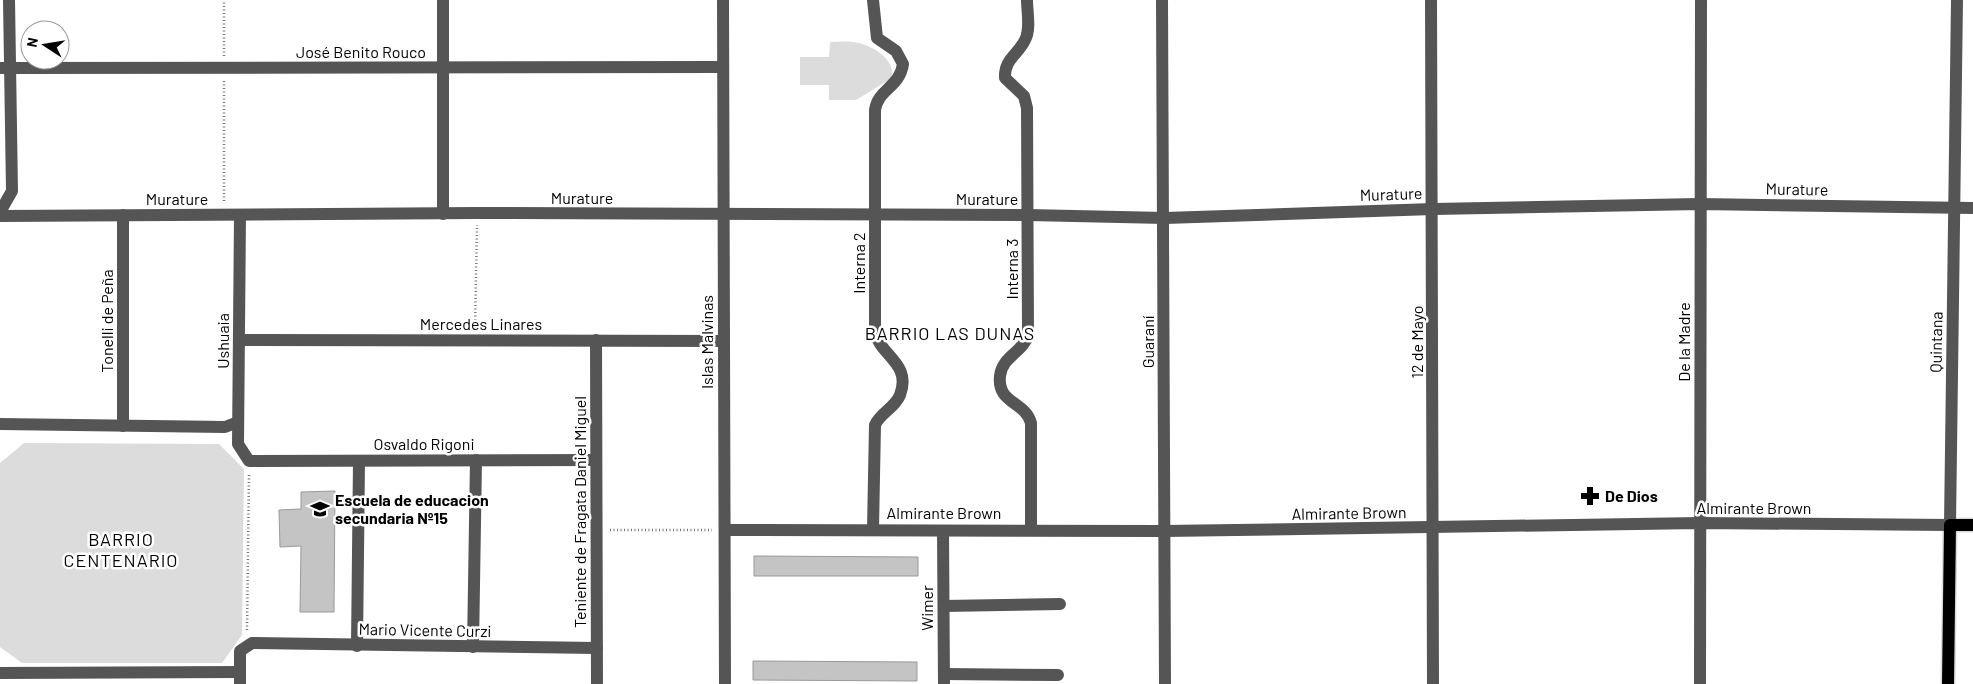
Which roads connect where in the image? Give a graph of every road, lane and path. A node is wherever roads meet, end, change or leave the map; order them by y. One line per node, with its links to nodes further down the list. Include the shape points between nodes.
1 (9, 0): 12 (street)
2 (224, 0): 14 (path)
3 (443, 0): 13 (street)
4 (723, 0): 11 (street, Islas Malvinas)
5 (873, 0): 26 (street, Interna 2, via 877,38 896,51 903,64 898,80 876,103)
6 (1027, 0): 27 (street, Interna 3, via 1025,41 1010,58 1005,78 1024,96 1027,108)
7 (1162, 0): 28 (street, Guaraní)
8 (1431, 0): 18 (street, 12 de Mayo)
9 (1701, 0): 15 (street, De la Madre)
10 (1957, 0): 16 (street, Quintana)
11 (723, 67): 13 (street, José Benito Rouco); 25 (street, Islas Malvinas)
12 (6, 68): 14 (street, José Benito Rouco); 19 (street, via 12,191)
13 (443, 68): 14 (street, José Benito Rouco); 21 (street)
14 (224, 69): 24 (path)
15 (1700, 204): 16 (street, Murature); 18 (street, Murature); 40 (street, De la Madre)
16 (1954, 207): 17 (street, Murature); 41 (street, Quintana)
17 (1973, 208)
18 (1433, 209): 28 (street, Murature); 43 (street, 12 de Mayo)
19 (0, 214): 23 (street, Murature)
20 (240, 214): 21 (street, Murature); 24 (street, Murature); 29 (street, Ushuaia)
21 (443, 214): 22 (street, Murature)
22 (477, 214): 25 (street, Murature); 30 (path)
23 (123, 215): 24 (street, Murature); 35 (street, Tonelli de Peña)
24 (224, 215)
25 (722, 215): 26 (street, Murature); 32 (street, Islas Malvinas)
26 (875, 215): 27 (street, Murature); 44 (street, Interna 2, via 875,332 881,347 901,369 902,382 896,401 874,425)
27 (1028, 215): 28 (street, Murature); 47 (street, Interna 3, via 1028,334 1023,347 1005,361 999,383 1006,397 1024,410 1031,423)
28 (1165, 218): 49 (street, Guaraní)
29 (239, 340): 30 (street, Mercedes Linares); 33 (street, Ushuaia)
30 (475, 340): 31 (street, Mercedes Linares)
31 (596, 340): 32 (street, Mercedes Linares); 37 (street, Teniente de Fragata Daniel Miguel)
32 (724, 341): 46 (street, Islas Malvinas)
33 (238, 422): 35 (street, via 225,427); 38 (street, Ushuaia, via 238,444)
34 (0, 424): 35 (street)
35 (123, 426)
36 (476, 460): 37 (street, Osvaldo Rigoni); 39 (street, Osvaldo Rigoni); 54 (street)
37 (595, 460): 45 (street, Teniente de Fragata Daniel Miguel)
38 (251, 461): 39 (street, Osvaldo Rigoni); 52 (path)
39 (359, 461): 53 (street)
40 (1700, 523): 41 (street, Almirante Brown); 43 (street, Almirante Brown); 65 (street, De la Madre)
41 (1950, 525): 42 (main road, Almirante Brown); 66 (main road, Quintana)
42 (1973, 526)
43 (1434, 528): 49 (street, Almirante Brown); 64 (street, 12 de Mayo)
44 (873, 529): 46 (street, Almirante Brown); 48 (street, Almirante Brown)
45 (596, 530): 46 (path); 55 (street, Teniente de Fragata Daniel Miguel)
46 (725, 530): 62 (street, Islas Malvinas)
47 (1031, 530): 48 (street, Almirante Brown); 49 (street, Almirante Brown)
48 (944, 531): 51 (street, Wimer)
49 (1164, 531): 63 (street, Guaraní)
50 (1060, 604): 51 (street)
51 (944, 606): 60 (street, Wimer)
52 (250, 645): 53 (street, Mario Vicente Curzi); 58 (street, via 240,651)
53 (357, 646): 54 (street, Mario Vicente Curzi)
54 (474, 647): 55 (street, Mario Vicente Curzi)
55 (597, 648): 61 (street, Teniente de Fragata Daniel Miguel)
56 (0, 673): 59 (street)
57 (1058, 675): 60 (street)
58 (240, 678): 59 (street)
59 (116, 679)
60 (944, 679)
61 (597, 684)
62 (724, 684)
63 (1164, 684)
64 (1432, 684)
65 (1700, 684)
66 (1948, 684)

